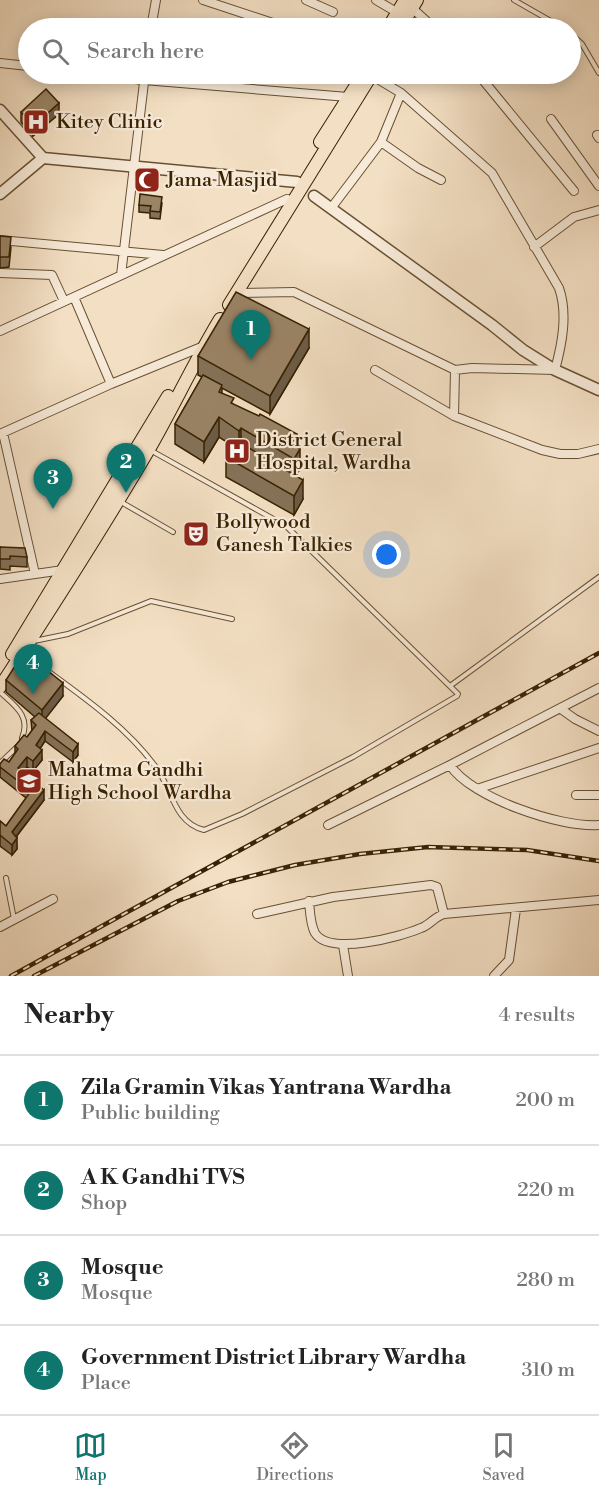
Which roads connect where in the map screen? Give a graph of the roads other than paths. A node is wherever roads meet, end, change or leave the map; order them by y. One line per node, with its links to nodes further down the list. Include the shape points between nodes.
1 (156, 0): 9 (street)
2 (203, 0): 10 (street)
3 (306, 0): 7 (street)
4 (376, 0): 8 (street)
5 (514, 0): 14 (lane)
6 (413, 3): 8 (main road); 12 (main road); 13 (street)
7 (333, 12)
8 (398, 12): 11 (main road)
9 (153, 18)
10 (258, 18)
11 (394, 18)
12 (405, 18)
13 (426, 18)
14 (546, 18)
15 (581, 43): 18 (lane)
16 (0, 63): 17 (street)
17 (18, 65)
18 (599, 73)
19 (143, 84): 31 (street)
20 (215, 84): 26 (street)
21 (360, 84): 26 (main road)
22 (363, 84): 33 (main road)
23 (386, 84): 25 (street)
24 (486, 84): 35 (street)
25 (401, 93): 29 (street); 42 (street, via 492,173)
26 (348, 97): 33 (main road)
27 (0, 110): 30 (street)
28 (551, 119): 34 (street)
29 (381, 142): 32 (street); 39 (street)
30 (43, 158): 31 (street); 36 (street)
31 (133, 167): 33 (street); 43 (street)
32 (441, 180)
33 (300, 185): 37 (street); 38 (main road); 47 (main road)
34 (599, 186)
35 (574, 191)
36 (0, 194)
37 (314, 196): 39 (street)
38 (287, 199): 44 (street); 51 (main road)
39 (332, 207): 54 (street)
40 (599, 210): 42 (street, via 574,217)
41 (0, 240): 43 (street)
42 (534, 247): 54 (street, via 564,301)
43 (124, 251): 44 (street); 46 (street)
44 (165, 255): 46 (street)
45 (0, 273): 49 (street, via 52,275)
46 (121, 275): 48 (street)
47 (237, 293): 51 (main road); 53 (street, via 294,292)
48 (74, 297): 49 (street); 55 (street)
49 (64, 301): 50 (street)
50 (0, 331)
51 (199, 348): 55 (street); 60 (main road); 63 (main road)
52 (375, 370): 57 (street)
53 (455, 370): 54 (street); 57 (street)
54 (555, 370): 56 (street)
55 (111, 384): 58 (street)
56 (599, 390)
57 (454, 416): 59 (street, via 542,450 578,454)
58 (2, 433): 64 (street)
59 (599, 449)
60 (149, 450): 61 (main road); 71 (lane, via 286,526)
61 (118, 500): 62 (lane); 68 (main road)
62 (173, 532)
63 (63, 570): 64 (street); 70 (main road)
64 (35, 574): 66 (street)
65 (599, 577): 71 (lane)
66 (0, 579)
67 (232, 619): 68 (lane, via 151,601 68,634)
68 (30, 641): 72 (main road, via 27,656)
69 (40, 665): 71 (lane, via 125,733 160,773 181,815 204,830 353,757 455,698 458,694)
70 (0, 672)
71 (450, 686)
72 (0, 687)
73 (599, 688): 75 (street)
74 (0, 692): 78 (lane, via 21,712 26,726 18,746)
75 (561, 709): 76 (street); 79 (street)
76 (599, 731)
77 (599, 748): 80 (street)
78 (0, 763)
79 (450, 765): 80 (street, via 461,779); 83 (street)
80 (477, 789): 84 (street, via 555,820)
81 (576, 795): 82 (street)
82 (599, 795)
83 (328, 825)
84 (599, 825)
85 (6, 878): 92 (lane)
86 (53, 899): 92 (street)
87 (599, 900): 89 (street)
88 (309, 902): 90 (street); 91 (street, via 431,885 440,892); 94 (street, via 314,932 320,939)
89 (516, 909): 91 (street); 96 (street, via 509,960)
90 (257, 914)
91 (444, 914): 94 (street, via 423,928)
92 (14, 920): 93 (street)
93 (0, 927)
94 (343, 945): 95 (street)
95 (348, 976)
96 (494, 976)

